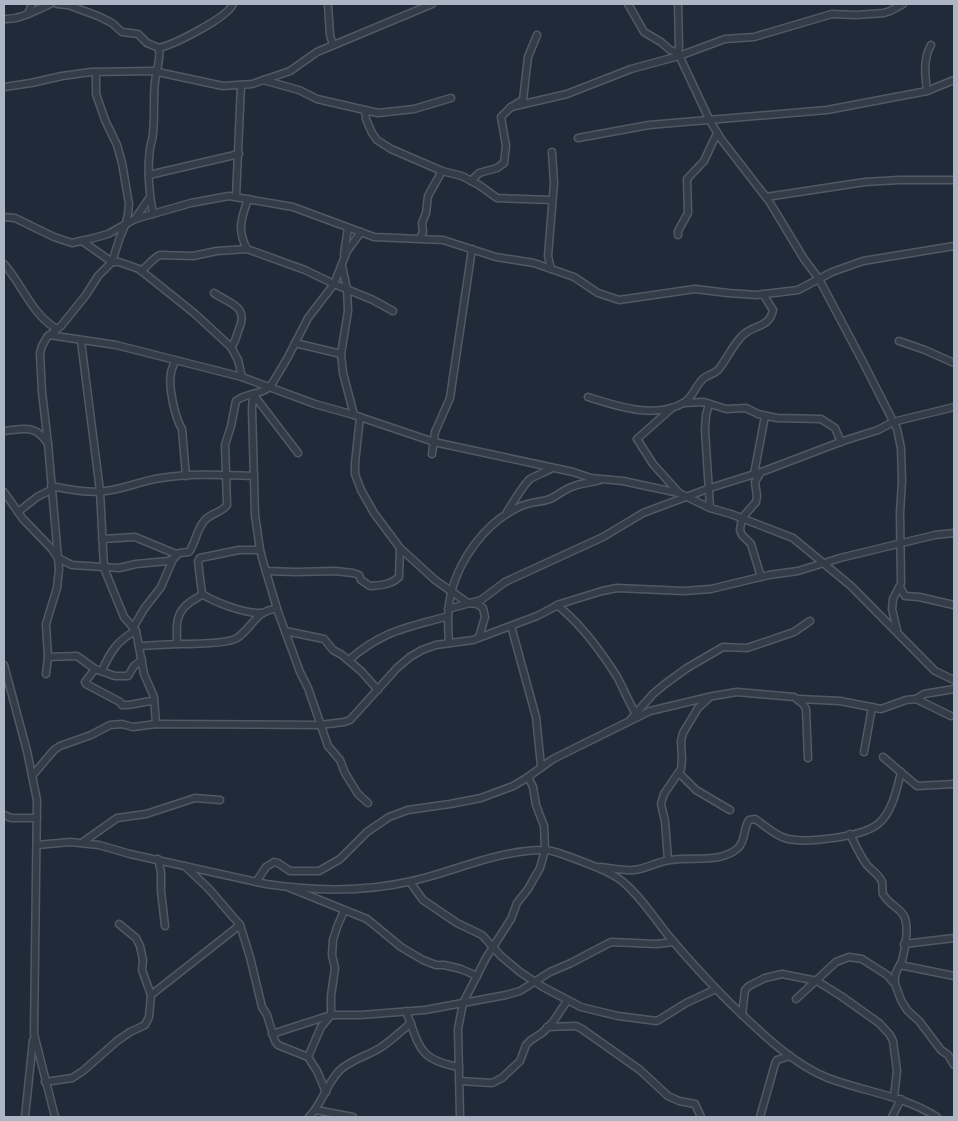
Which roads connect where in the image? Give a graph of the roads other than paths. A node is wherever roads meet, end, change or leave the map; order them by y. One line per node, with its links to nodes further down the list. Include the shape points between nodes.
1 (32, 4): 10 (street)
2 (50, 4): 10 (street)
3 (57, 4): 15 (street, via 98,16 122,32 138,34 146,43)
4 (233, 4): 15 (street, via 227,13)
5 (328, 4): 14 (street)
6 (432, 4): 14 (street)
7 (628, 4): 16 (street, via 644,32)
8 (679, 4): 16 (street)
9 (903, 4): 16 (street, via 875,14 825,15 754,37 725,39)
10 (28, 14): 11 (street)
11 (4, 19)
12 (538, 35): 25 (street, via 528,57 523,100)
13 (932, 45): 23 (street, via 926,59)
14 (333, 46): 19 (street, via 312,54 290,71)
15 (159, 48): 18 (street)
16 (678, 54): 25 (street, via 567,94); 27 (street)
17 (96, 72): 18 (street); 22 (street); 44 (street, via 96,94 122,163 129,204)
18 (157, 72): 21 (street, via 223,86); 33 (street)
19 (262, 80): 21 (street); 26 (street, via 299,90 317,99)
20 (954, 80): 23 (street)
21 (241, 85): 31 (street)
22 (4, 87)
23 (927, 91): 27 (street, via 827,110)
24 (451, 98): 26 (street, via 414,108 378,113)
25 (511, 106): 35 (street, via 500,121 506,146 504,163 479,173)
26 (365, 110): 32 (street, via 369,128 378,140)
27 (709, 119): 28 (street); 29 (street, via 649,124)
28 (717, 133): 37 (street); 47 (street, via 704,161 687,179 688,213)
29 (578, 138)
30 (552, 152): 40 (street)
31 (239, 154): 33 (street); 36 (street)
32 (442, 171): 35 (street); 49 (street, via 428,196)
33 (149, 175): 38 (street)
34 (954, 180): 37 (street, via 865,182)
35 (471, 181): 40 (street, via 497,198)
36 (236, 197): 39 (street); 41 (street, via 214,197)
37 (766, 197): 60 (street)
38 (150, 198): 41 (street); 43 (street)
39 (248, 199): 45 (street, via 293,207); 48 (street, via 242,218)
40 (552, 200): 58 (street, via 548,256)
41 (153, 214): 43 (street)
42 (4, 217): 50 (street, via 15,218 63,240)
43 (135, 219): 44 (street)
44 (126, 223): 50 (street, via 108,234); 55 (street)
45 (348, 228): 46 (street); 56 (street)
46 (361, 232): 49 (street, via 374,237); 56 (street)
47 (678, 235)
48 (241, 238): 52 (street); 54 (street)
49 (420, 238): 53 (street, via 443,240)
50 (82, 241): 55 (street)
51 (954, 246): 60 (street, via 863,261)
52 (247, 249): 54 (street); 61 (street)
53 (472, 249): 58 (street); 86 (street, via 450,398)
54 (237, 250): 59 (street, via 193,256 160,255)
55 (112, 262): 59 (street); 66 (street)
56 (343, 262): 61 (street); 62 (street)
57 (4, 264): 66 (street, via 38,314)
58 (551, 269): 64 (street, via 619,300 695,289)
59 (141, 271): 71 (street)
60 (818, 279): 64 (street, via 798,290); 84 (street)
61 (334, 284): 62 (street); 70 (street, via 308,318)
62 (347, 289): 65 (street); 72 (street, via 348,311)
63 (214, 293): 71 (street, via 243,315 236,342)
64 (762, 294): 79 (street, via 773,310 771,317 766,323 743,334 719,369 703,379 688,399)
65 (393, 312)
66 (56, 329): 67 (street)
67 (49, 335): 68 (street); 88 (street, via 40,353)
68 (81, 341): 73 (street); 99 (street)
69 (900, 341): 74 (street)
70 (295, 343): 72 (street); 76 (street)
71 (231, 347): 75 (street)
72 (341, 354): 82 (street, via 343,373)
73 (175, 361): 75 (street); 94 (street, via 170,385 182,430)
74 (954, 363)
75 (242, 377): 76 (street)
76 (271, 386): 77 (street); 82 (street, via 315,404)
77 (253, 394): 89 (street); 93 (street, via 236,401 226,442); 95 (street)
78 (588, 397): 79 (street, via 646,410)
79 (678, 404): 80 (street); 101 (street, via 637,439)
80 (709, 404): 83 (street, via 746,408); 98 (street, via 705,430)
81 (954, 407): 84 (street)
82 (357, 416): 86 (street); 110 (street, via 357,481 374,514)
83 (765, 416): 87 (street, via 821,419 834,428); 92 (street)
84 (893, 422): 87 (street); 109 (street, via 901,448)
85 (4, 431): 88 (street, via 33,430 41,433)
86 (434, 442): 90 (street); 91 (street)
87 (841, 442): 92 (street)
88 (48, 444): 97 (street)
89 (298, 453)
90 (432, 454)
91 (553, 468): 96 (street); 105 (street, via 530,479)
92 (757, 473): 98 (street); 106 (street, via 756,502)
93 (227, 475): 94 (street); 95 (street); 112 (street, via 227,507 203,522 189,552)
94 (186, 476): 99 (street)
95 (254, 476): 111 (street)
96 (601, 480): 101 (street, via 623,481); 105 (street, via 571,487 550,499 526,504)
97 (51, 488): 99 (street); 104 (street); 113 (street)
98 (710, 488): 102 (street); 103 (street)
99 (100, 491): 108 (street)
100 (4, 492): 104 (street)
101 (678, 493): 102 (street)
102 (687, 496): 103 (street); 123 (street, via 643,513 603,537 505,582)
103 (710, 508): 106 (street)
104 (18, 512): 113 (street)
105 (503, 517): 121 (street, via 484,532 465,560)
106 (742, 518): 114 (street, via 793,538); 119 (street, via 742,535 751,544)
107 (954, 533): 109 (street)
108 (102, 539): 112 (street, via 135,537); 116 (street)
109 (900, 544): 114 (street); 120 (street)
110 (400, 548): 118 (street, via 399,576 388,584 370,586 359,575 343,572); 121 (street)
111 (260, 550): 118 (street); 122 (street, via 239,550 200,558)
112 (174, 557): 116 (street, via 162,562); 131 (street, via 161,587 144,609)
113 (58, 558): 115 (street); 117 (street)
114 (824, 564): 119 (street); 133 (street, via 852,586)
115 (72, 565): 116 (street); 117 (street)
116 (104, 568): 131 (street, via 124,617)
117 (58, 569): 138 (street, via 57,588 46,624)
118 (266, 571): 126 (street)
119 (761, 577): 124 (street, via 711,589 617,588)
120 (900, 587): 125 (street, via 905,596); 133 (street, via 892,609)
121 (451, 592): 123 (street); 128 (street)
122 (202, 594): 127 (street, via 243,612); 136 (street, via 179,613)
123 (472, 603): 128 (street); 134 (street, via 483,608 485,617)
124 (557, 606): 130 (street); 152 (street, via 580,627 609,666)
125 (954, 606)
126 (277, 609): 127 (street); 132 (street)
127 (264, 612): 136 (street, via 235,639)
128 (448, 613): 135 (street); 140 (street, via 385,635)
129 (810, 621): 152 (street, via 794,632 747,648 723,648 665,684)
130 (511, 626): 134 (street); 160 (street, via 536,718)
131 (134, 630): 137 (street); 142 (street, via 121,639)
132 (286, 631): 140 (street, via 324,640); 156 (street)
133 (897, 631): 144 (street, via 935,671)
134 (479, 637): 135 (street)
135 (449, 643): 146 (street, via 436,644 410,656)
136 (177, 644): 137 (street)
137 (139, 646): 139 (street)
138 (48, 658): 142 (street, via 78,656); 143 (street)
139 (142, 660): 142 (street, via 128,676 115,676); 150 (street)
140 (349, 660): 146 (street)
141 (4, 665): 163 (street)
142 (98, 670): 150 (street, via 86,684 122,705)
143 (46, 674)
144 (954, 680)
145 (954, 689): 149 (street, via 924,694)
146 (378, 690): 156 (street, via 350,720)
147 (711, 697): 148 (street, via 752,692); 154 (street, via 650,711); 162 (street, via 698,708 683,733)
148 (799, 699): 151 (street); 159 (street, via 806,709)
149 (916, 699): 151 (street, via 886,708); 153 (street)
150 (154, 701): 155 (street)
151 (872, 707): 157 (street)
152 (636, 714): 154 (street)
153 (951, 716)
154 (629, 722): 160 (street)
155 (156, 724): 156 (street); 163 (street, via 110,725 60,746)
156 (320, 725): 167 (street, via 328,746 340,760 358,794)
157 (864, 752)
158 (883, 757): 161 (street)
159 (808, 758)
160 (541, 766): 164 (street)
161 (901, 772): 165 (street, via 917,786); 171 (street, via 895,798 881,820 872,827)
162 (679, 773): 168 (street, via 696,790); 176 (street, via 661,804)
163 (32, 776): 170 (street)
164 (528, 778): 174 (street, via 544,826); 179 (street, via 481,798 400,812 378,823 340,859 319,871 290,871 274,862 266,866)
165 (954, 784)
166 (220, 800): 172 (street, via 195,798 146,814 117,818)
167 (368, 803)
168 (730, 810)
169 (4, 815): 170 (street)
170 (37, 818): 173 (street)
171 (850, 834): 176 (street, via 810,840 787,838 769,830 756,819 749,820 743,841 727,855); 188 (street, via 866,864 882,881 883,894 904,914 907,926)
172 (83, 842): 173 (street); 175 (street)
173 (37, 844): 206 (street)
174 (545, 850): 178 (street); 180 (street, via 487,858); 189 (street, via 540,868)
175 (158, 859): 177 (street); 185 (street)
176 (668, 860): 178 (street, via 634,870)
177 (184, 865): 179 (street); 184 (street)
178 (596, 867): 187 (street, via 632,890)
179 (256, 882): 181 (street)
180 (410, 882): 181 (street, via 368,888); 189 (street, via 423,900 482,935)
181 (287, 887): 182 (street)
182 (344, 911): 191 (street, via 373,923 395,943 423,960); 203 (street, via 333,940 335,968)
183 (119, 924): 197 (street, via 136,938 140,946 142,970)
184 (240, 925): 197 (street); 207 (street)
185 (165, 926)
186 (954, 938): 188 (street)
187 (674, 942): 193 (street, via 611,942); 196 (street)
188 (904, 944): 190 (street)
189 (493, 948): 191 (street); 193 (street)
190 (900, 965): 192 (street); 195 (street, via 894,977)
191 (477, 976): 200 (street)
192 (954, 976)
193 (534, 981): 199 (street); 200 (street, via 520,991)
194 (817, 981): 195 (street, via 836,962 853,956 867,961); 198 (street); 202 (street, via 782,974 765,978 746,990); 215 (street, via 879,1023 890,1035)
195 (895, 984): 210 (street, via 907,1010)
196 (716, 989): 199 (street, via 653,1022 596,1012); 202 (street)
197 (151, 995): 213 (street, via 145,1025 123,1037 72,1078)
198 (796, 1000)
199 (567, 1001): 205 (street)
200 (463, 1003): 201 (street); 211 (street, via 458,1029)
201 (406, 1011): 203 (street); 204 (street)
202 (742, 1014): 208 (street)
203 (331, 1015): 207 (street); 209 (street, via 321,1028)
204 (411, 1023): 211 (street, via 425,1055 441,1064); 214 (street, via 382,1046 340,1070)
205 (548, 1027): 212 (street, via 531,1040 516,1065 497,1082); 221 (street, via 576,1026 582,1029 640,1070 668,1096 695,1104)
206 (34, 1034): 213 (street); 217 (street)
207 (272, 1034): 209 (street, via 278,1045)
208 (790, 1056): 215 (street, via 827,1078); 222 (street, via 775,1064)
209 (308, 1057): 214 (street)
210 (954, 1065)
211 (459, 1067): 212 (street)
212 (459, 1081): 220 (street)
213 (45, 1082): 218 (street)
214 (326, 1092): 216 (street)
215 (898, 1098): 223 (street); 224 (street)
216 (313, 1115): 219 (street)
217 (25, 1117)
218 (55, 1117)
219 (353, 1117)
220 (460, 1117)
221 (701, 1117)
222 (760, 1117)
223 (892, 1117)
224 (937, 1117)

